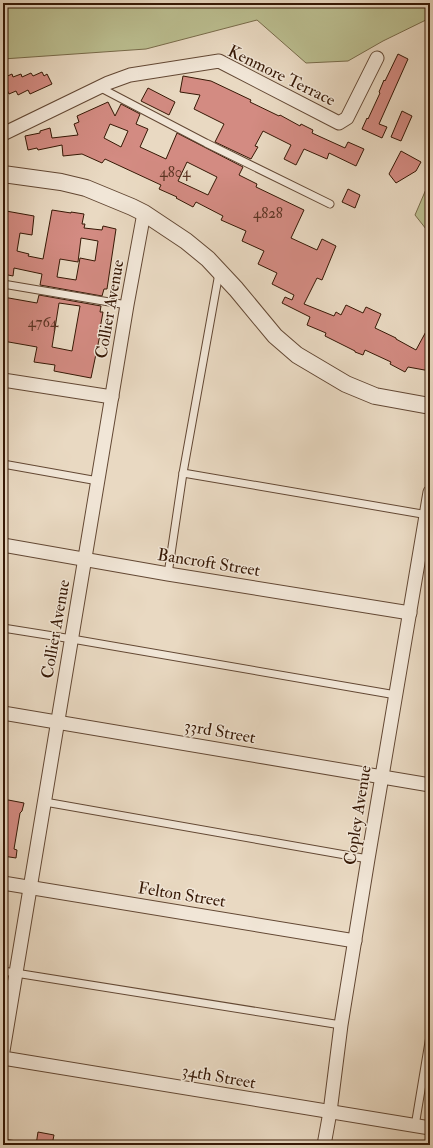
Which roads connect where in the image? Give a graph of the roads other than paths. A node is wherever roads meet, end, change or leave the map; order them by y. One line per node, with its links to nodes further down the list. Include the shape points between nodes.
1 (377, 58): 2 (street, Kenmore Terrace, via 347,118 339,123 219,61 130,75)
2 (99, 87): 3 (street, Kenmore Terrace); 5 (lane)
3 (3, 134)
4 (3, 174): 6 (street, via 86,188)
5 (330, 204)
6 (144, 213): 7 (street, via 186,240); 9 (street, Collier Avenue)
7 (220, 271): 12 (street, via 276,336 297,355 346,384 375,396); 14 (lane)
8 (3, 284): 9 (lane)
9 (127, 305): 11 (street, Collier Avenue)
10 (3, 380): 11 (street)
11 (112, 397): 15 (street, Collier Avenue)
12 (430, 406)
13 (3, 464): 15 (lane)
14 (183, 473): 17 (lane); 20 (lane)
15 (98, 481): 19 (street, Collier Avenue)
16 (430, 492): 17 (street, Copley Avenue)
17 (428, 515): 21 (street, Copley Avenue)
18 (3, 546): 19 (street, Bancroft Street)
19 (85, 559): 20 (street, Bancroft Street); 23 (street, Collier Avenue)
20 (168, 574): 21 (street, Bancroft Street)
21 (410, 613): 24 (street, Copley Avenue)
22 (3, 628): 23 (lane)
23 (72, 639): 24 (lane); 26 (street, Collier Avenue)
24 (396, 695): 27 (street, Copley Avenue)
25 (3, 713): 26 (street, 33rd Street)
26 (58, 721): 27 (street, 33rd Street); 29 (street, Collier Avenue)
27 (381, 777): 28 (street, 33rd Street); 30 (street, Copley Avenue)
28 (430, 785)
29 (45, 802): 30 (lane); 32 (street, Collier Avenue)
30 (368, 859): 33 (street, Copley Avenue)
31 (3, 883): 32 (street, Felton Street)
32 (30, 888): 33 (street, Felton Street); 35 (street, Collier Avenue)
33 (355, 941): 36 (street, Copley Avenue)
34 (3, 971): 35 (lane)
35 (16, 974): 36 (lane); 38 (street, Collier Avenue)
36 (341, 1025): 40 (street, Copley Avenue)
37 (430, 1036): 41 (lane)
38 (3, 1051)
39 (3, 1058): 40 (street, 34th Street)
40 (330, 1112): 41 (street, 34th Street); 45 (street, Copley Avenue)
41 (415, 1126): 42 (street, 34th Street)
42 (430, 1128)
43 (3, 1143): 44 (lane)
44 (16, 1145)
45 (324, 1145)

